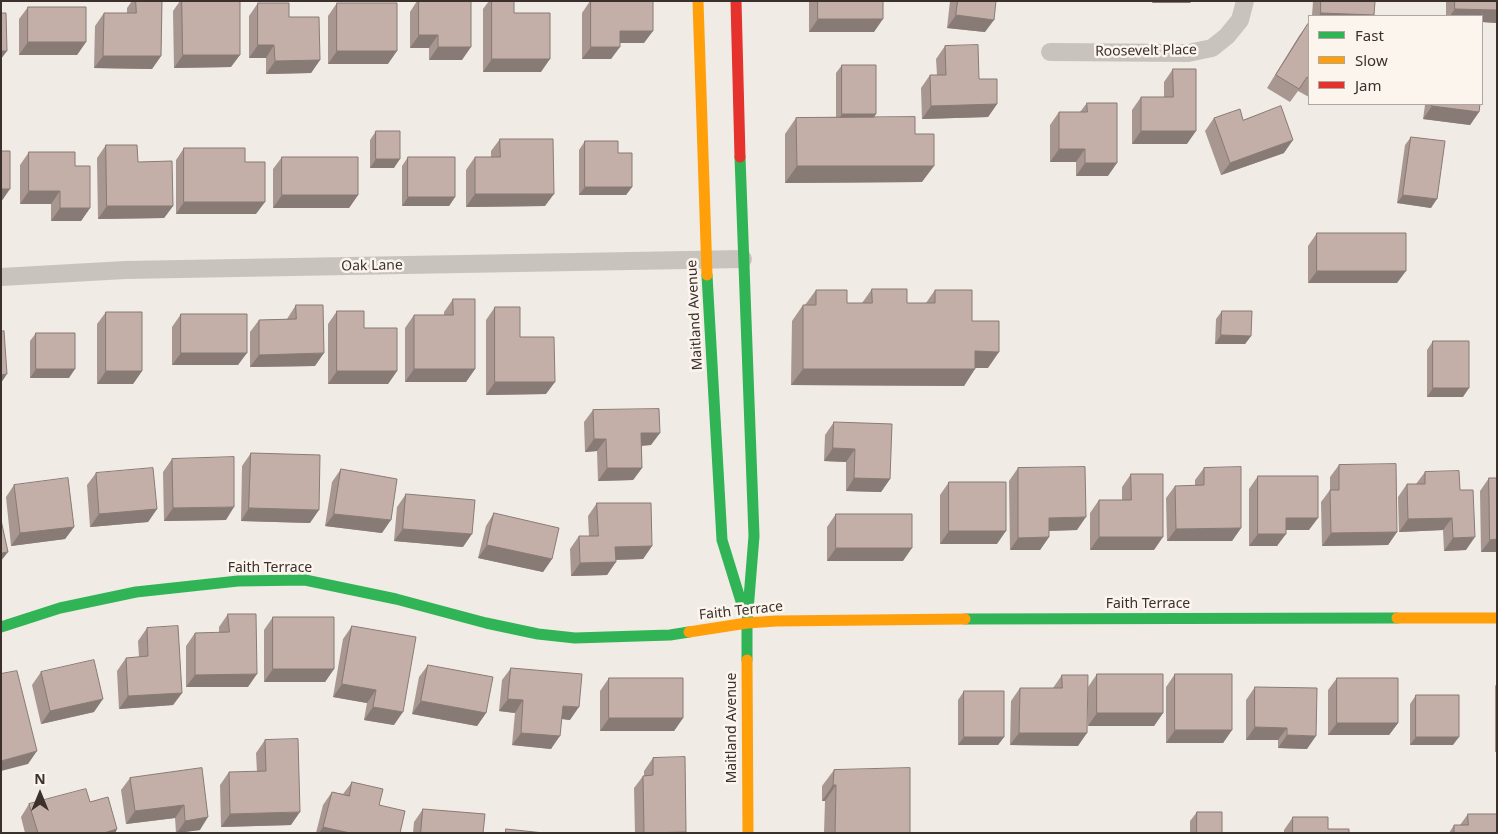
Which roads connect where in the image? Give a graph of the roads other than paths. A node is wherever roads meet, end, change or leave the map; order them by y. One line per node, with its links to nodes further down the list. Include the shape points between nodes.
1 (698, 1): 6 (street, Maitland Avenue)
2 (736, 1): 5 (street, Maitland Avenue)
3 (1245, 1): 4 (street, Roosevelt Place, via 1240,20 1212,48 1188,52)
4 (1050, 52)
5 (743, 259): 6 (street, Oak Lane); 9 (street, Maitland Avenue, via 754,536)
6 (706, 260): 7 (street, Oak Lane, via 125,270); 9 (street, Maitland Avenue, via 722,540)
7 (1, 277)
8 (1497, 618): 9 (street, Faith Terrace, via 927,619)
9 (747, 623): 10 (street, Faith Terrace, via 670,635 575,638 529,632 396,599 295,580 238,581 136,592 60,608); 11 (street, Maitland Avenue)
10 (1, 627)
11 (748, 833)

